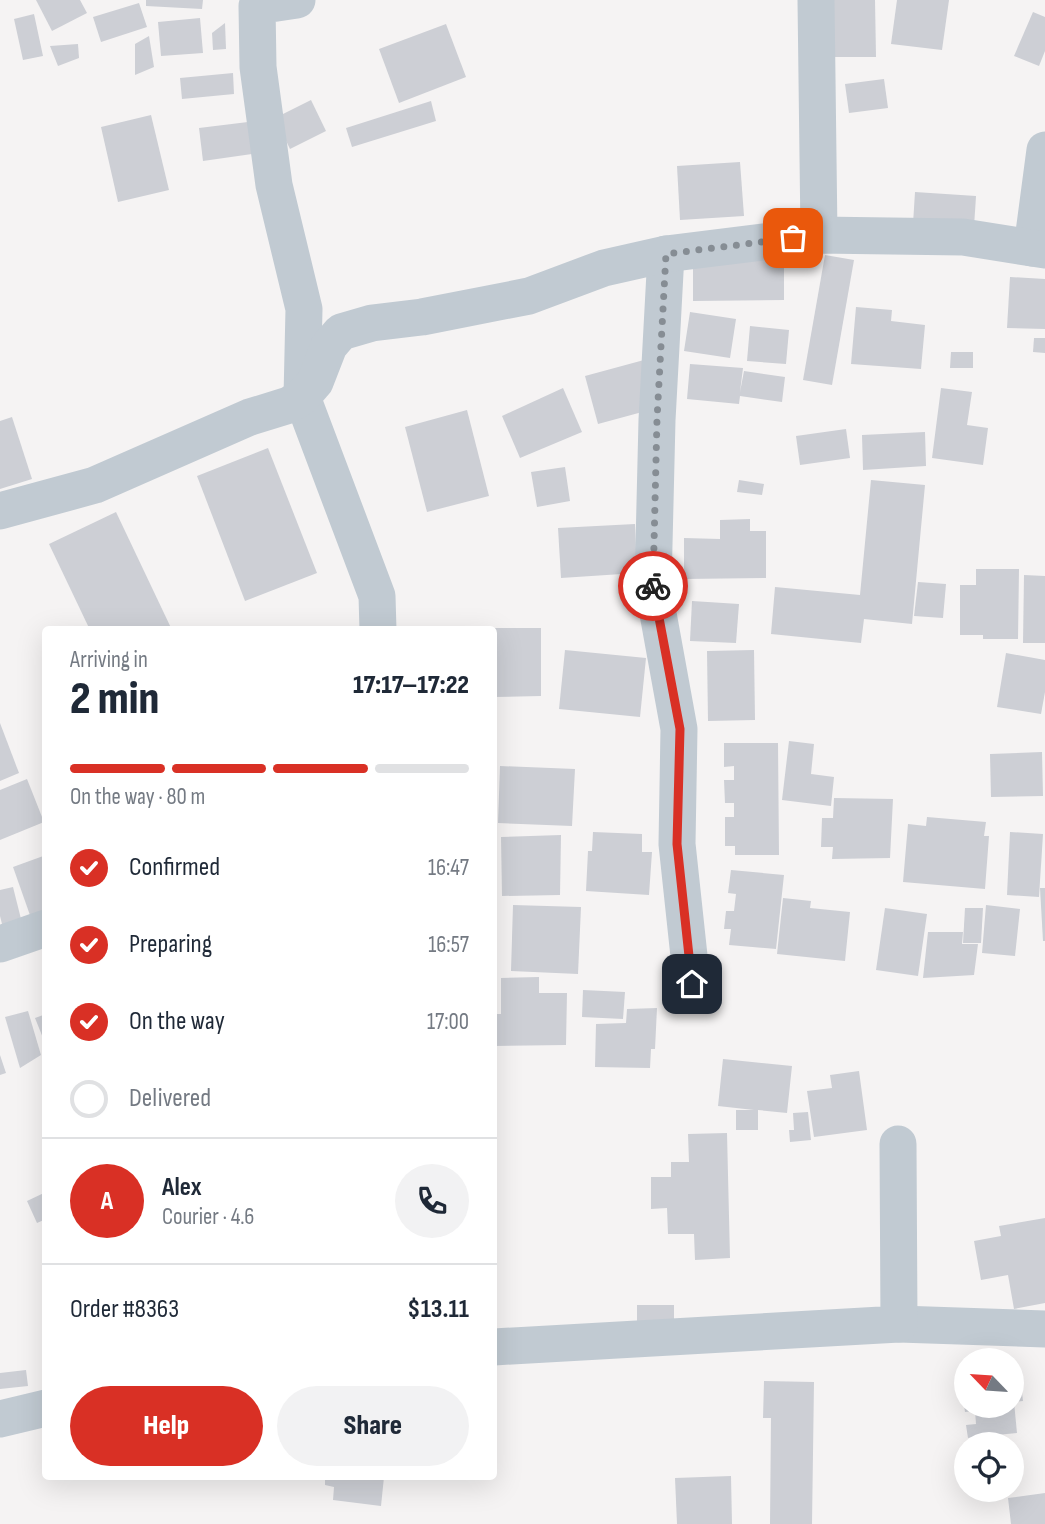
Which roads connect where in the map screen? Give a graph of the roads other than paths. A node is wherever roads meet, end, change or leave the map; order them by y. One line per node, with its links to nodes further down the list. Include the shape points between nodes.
1 (297, 0): 3 (street)
2 (816, 0): 5 (street)
3 (257, 3): 8 (street, via 258,66 274,185 304,309)
4 (1045, 150): 6 (street)
5 (819, 235): 6 (street, via 963,237); 7 (street)
6 (1038, 249)
7 (666, 254): 8 (street, via 604,268 529,296 341,332); 13 (street, via 653,586 680,729 677,844)
8 (302, 397): 9 (street, via 95,485); 10 (street, via 377,596)
9 (0, 511)
10 (378, 626)
11 (42, 929): 12 (street)
12 (0, 944)
13 (692, 984)
14 (898, 1144): 15 (street)
15 (899, 1324): 16 (street); 17 (street)
16 (1045, 1329)
17 (497, 1348)
18 (42, 1409): 19 (street)
19 (0, 1419)

